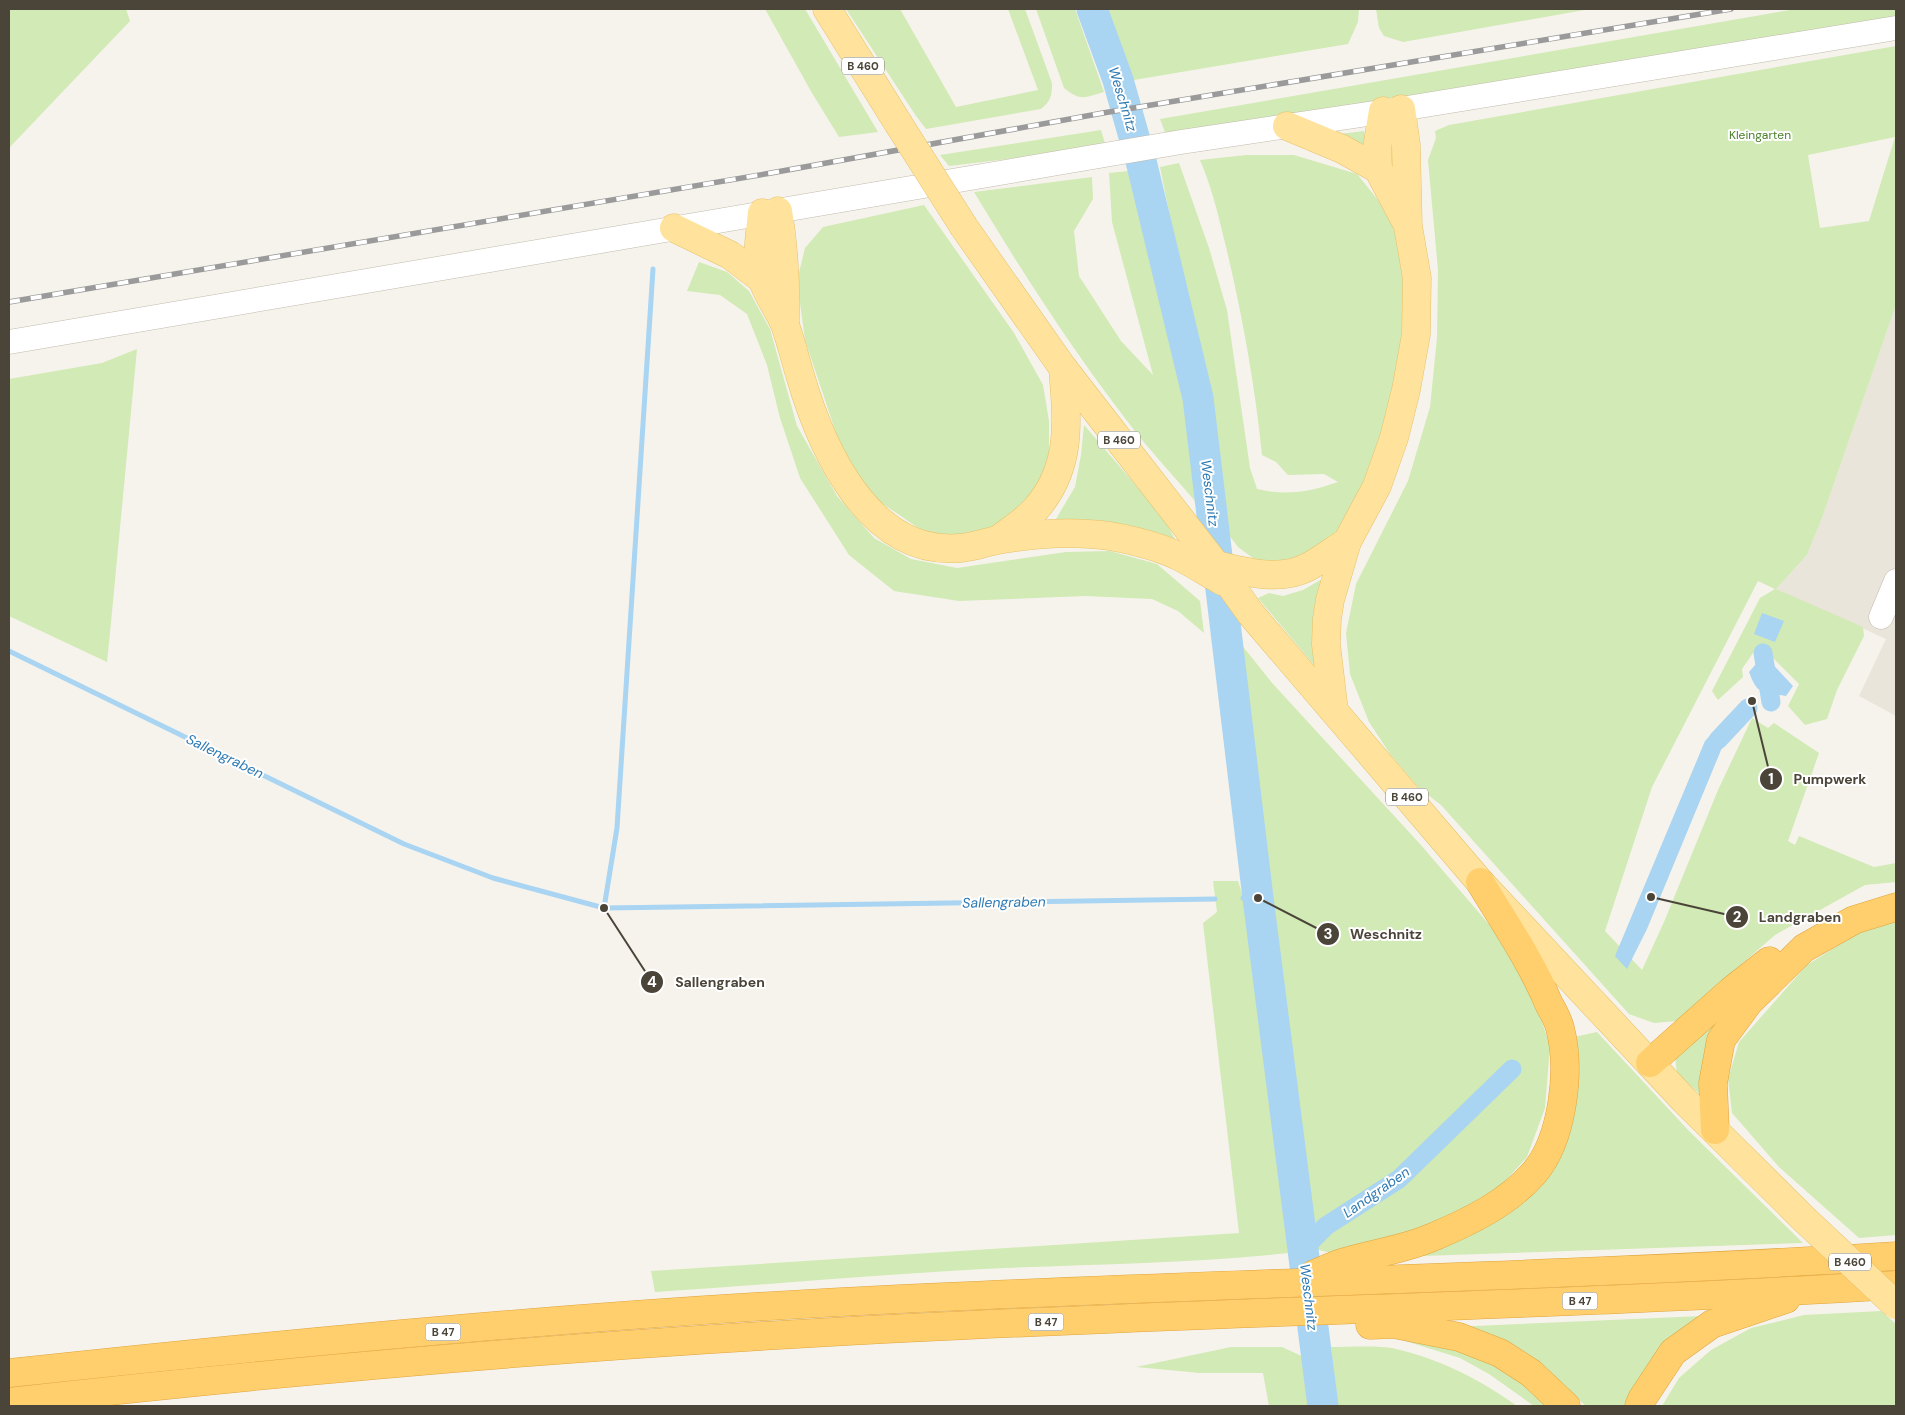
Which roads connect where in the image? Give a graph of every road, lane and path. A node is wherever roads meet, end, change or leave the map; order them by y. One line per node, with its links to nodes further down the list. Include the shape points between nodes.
1 (827, 9): 12 (main road, B 460, bridge, via 964,227)
2 (1896, 28): 3 (street)
3 (1392, 110): 4 (street); 5 (main road, via 1377,148); 7 (main road, via 1406,144)
4 (1287, 126): 5 (main road, via 1342,148); 6 (street)
5 (1378, 169): 7 (main road)
6 (770, 212): 8 (street); 9 (main road, via 758,252); 10 (main road, via 784,248)
7 (1408, 226): 14 (main road, via 1417,278 1416,335 1406,390 1377,486)
8 (674, 228): 9 (main road, via 730,255); 11 (street)
9 (763, 280): 10 (main road)
10 (785, 325): 13 (main road, via 821,439 854,493 878,520 906,538 934,547 961,548)
11 (9, 342)
12 (1062, 368): 13 (main road, via 1067,422 1064,452 1057,476 1034,512); 15 (main road, B 460, via 1175,513)
13 (999, 539): 15 (main road, via 1089,534 1131,540)
14 (1347, 542): 15 (main road, via 1292,573); 18 (main road, via 1327,619 1326,644)
15 (1232, 575): 18 (main road, B 460, via 1251,614)
16 (1896, 581): 17 (street)
17 (1881, 617)
18 (1334, 711): 19 (main road, B 460)
19 (1480, 882): 22 (main road, B 460); 25 (highway, via 1541,984 1560,1027 1565,1059 1564,1095 1549,1149 1535,1172 1510,1195 1476,1217 1431,1238 1378,1255)
20 (1896, 896): 22 (highway, via 1848,910 1796,940 1731,991)
21 (1896, 907): 23 (highway, via 1854,920 1804,948 1749,1002 1721,1040 1713,1083)
22 (1650, 1063): 23 (main road, B 460)
23 (1715, 1130): 28 (main road, B 460, bridge)
24 (1893, 1256): 25 (highway)
25 (1340, 1272): 30 (highway, B 47, via 1282,1283 888,1299 620,1316)
26 (1896, 1285): 27 (highway, B 47)
27 (1816, 1289): 29 (highway, B 47, via 1542,1303); 33 (highway, via 1712,1324 1673,1352)
28 (1896, 1305)
29 (1345, 1318): 31 (highway, B 47, via 1314,1311 1276,1312 816,1332 203,1380); 32 (highway, via 1459,1337 1500,1353 1532,1373)
30 (9, 1373)
31 (9, 1402)
32 (1566, 1406)
33 (1639, 1406)

